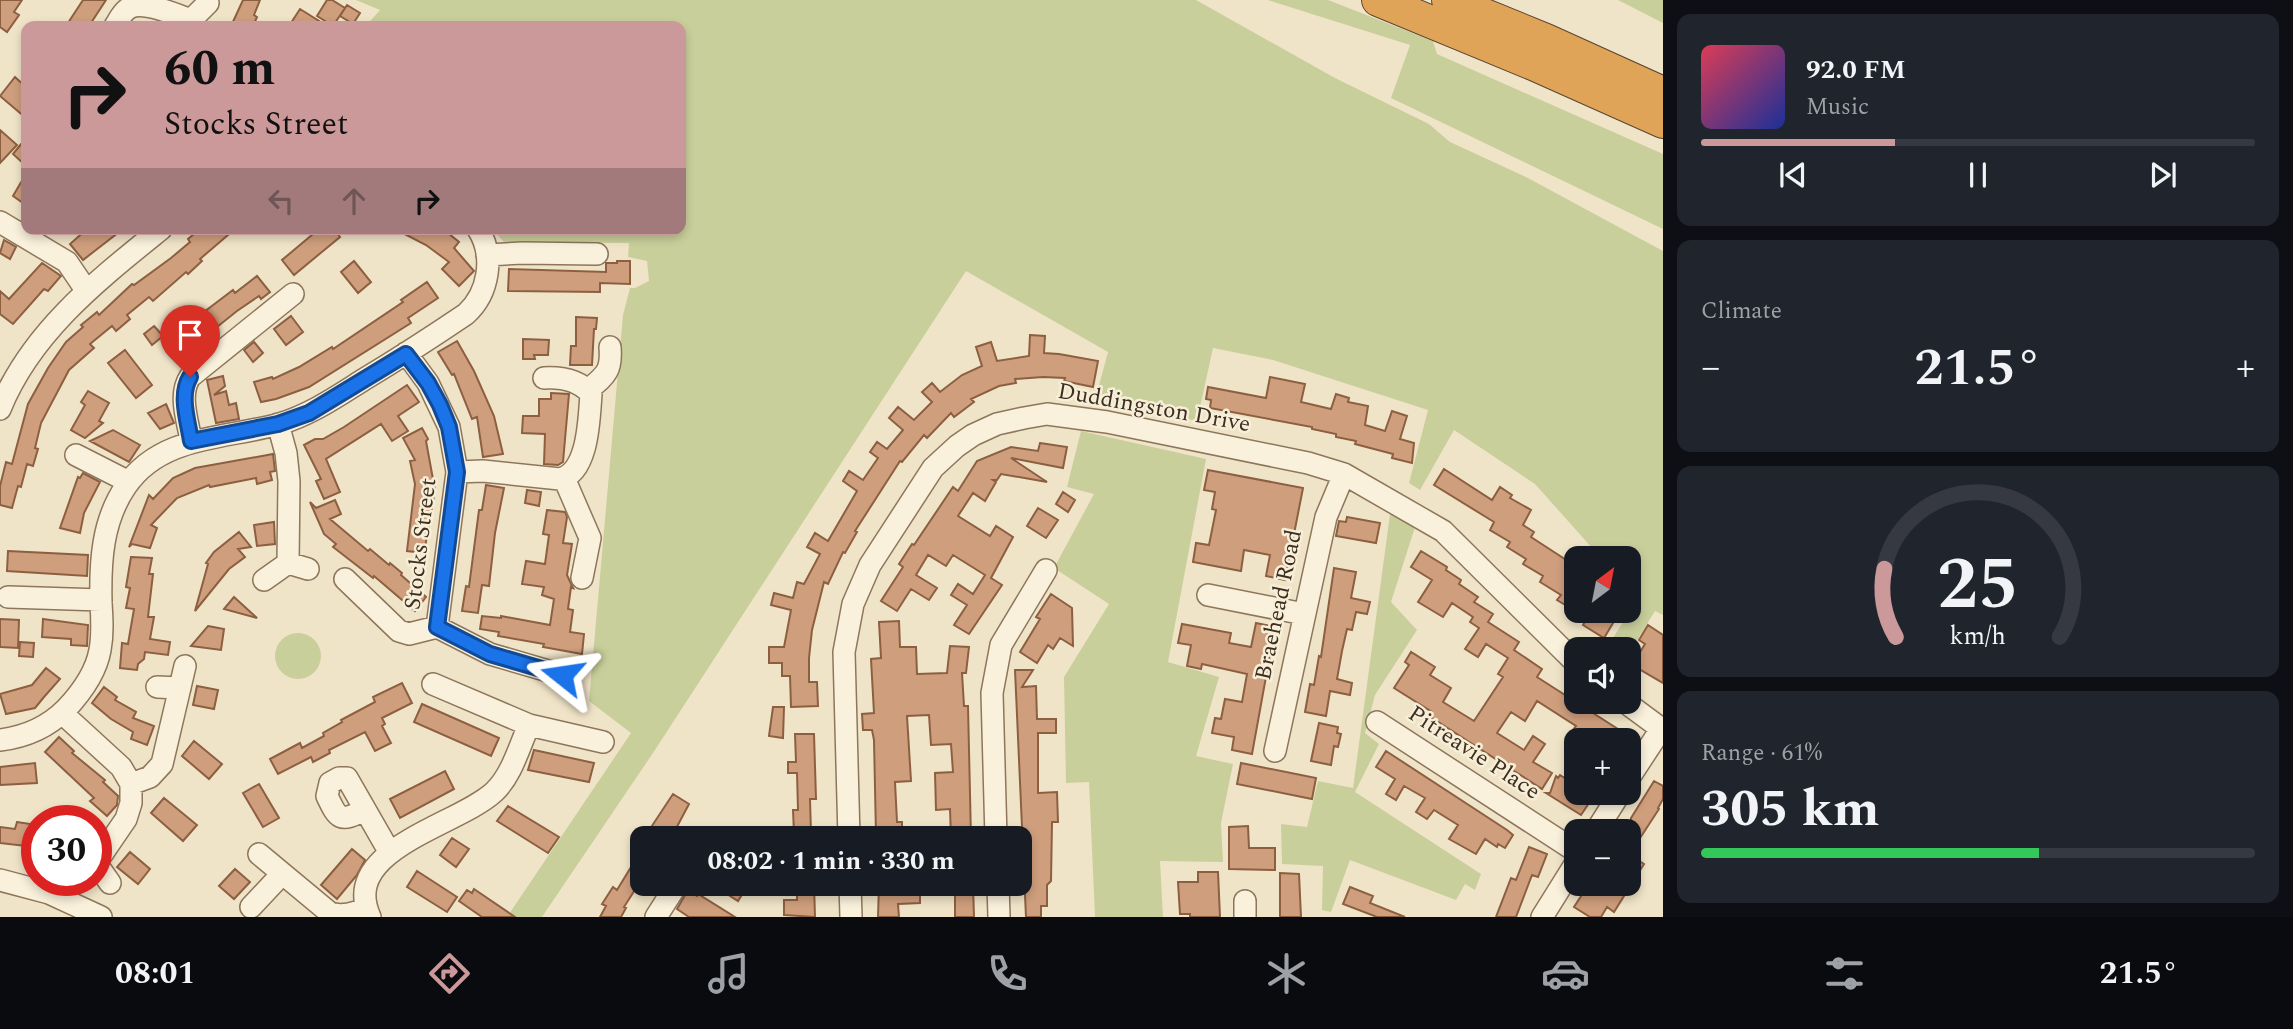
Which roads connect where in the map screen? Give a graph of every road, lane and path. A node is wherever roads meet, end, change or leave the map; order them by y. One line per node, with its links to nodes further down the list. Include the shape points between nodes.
1 (1378, 0): 9 (highway)
2 (1448, 0): 8 (highway)
3 (128, 3): 5 (street); 6 (street)
4 (208, 3): 7 (street)
5 (118, 21)
6 (185, 21)
7 (192, 21)
8 (1663, 93)
9 (1663, 122)
10 (0, 222): 11 (street)
11 (21, 235)
12 (22, 235): 17 (street, via 67,262)
13 (154, 235): 17 (street)
14 (480, 235): 16 (street)
15 (597, 254): 16 (street)
16 (487, 255): 20 (street, via 488,273 472,308)
17 (86, 290): 23 (street, via 26,357)
18 (293, 294): 25 (street, via 190,377 184,393)
19 (610, 347): 22 (street, via 608,370)
20 (406, 354): 24 (street, via 309,413); 27 (street, Stocks Street, via 440,405)
21 (544, 377): 22 (street, via 564,378)
22 (588, 390): 29 (street, via 586,444 580,460)
23 (0, 407)
24 (278, 424): 25 (street); 34 (street, via 286,453 298,566)
25 (191, 441): 30 (street, via 160,453)
26 (76, 455): 30 (street)
27 (457, 472): 29 (street); 39 (street, Stocks Street)
28 (1344, 474): 38 (street, Braehead Road, via 1325,517); 40 (street, Duddingston Drive, via 1443,531); 57 (street, Duddingston Drive, via 1107,422 1047,414 997,424 957,446 933,468 905,509 870,565 853,604 844,652)
29 (564, 478): 32 (street, via 591,540)
30 (129, 482): 37 (street, via 106,527)
31 (1046, 570): 58 (street, via 1001,645 992,693)
32 (582, 578)
33 (345, 579): 39 (street, Stocks Street, via 399,631 409,634)
34 (264, 580)
35 (1208, 595): 38 (street)
36 (8, 597): 37 (street)
37 (101, 600): 46 (street, via 103,626 94,670)
38 (1304, 614): 53 (street, Braehead Road)
39 (437, 627): 42 (street, Stocks Street, via 490,654)
40 (1564, 651)
41 (185, 666): 45 (street)
42 (562, 675)
43 (433, 684): 49 (street)
44 (157, 687): 45 (street)
45 (180, 688): 55 (street, via 162,764 150,777)
46 (62, 713): 51 (street, via 35,731); 55 (street, via 121,767)
47 (1641, 714): 50 (street)
48 (1377, 722): 60 (street, Pitreavie Place)
49 (529, 725): 52 (street); 61 (street, via 494,792)
50 (1662, 729): 54 (street)
51 (0, 740)
52 (603, 742)
53 (1275, 751)
54 (1641, 760)
55 (131, 784): 59 (street, via 126,820)
56 (363, 810): 61 (street)
57 (849, 826)
58 (996, 826)
59 (112, 840)
60 (1564, 844)
61 (390, 853): 70 (street, via 367,878 363,899)
62 (259, 855): 63 (street)
63 (281, 875): 69 (street); 70 (street, via 330,913)
64 (0, 880): 71 (street, via 49,893)
65 (1564, 882): 75 (street)
66 (669, 896): 72 (street)
67 (850, 896): 73 (street)
68 (998, 896): 74 (street)
69 (251, 907)
70 (368, 913)
71 (101, 917)
72 (656, 917)
73 (851, 917)
74 (999, 917)
75 (1542, 917)

